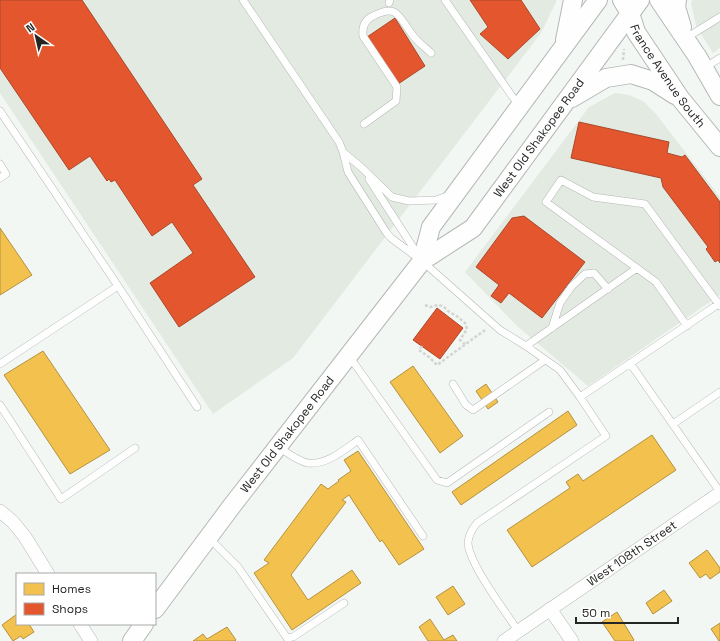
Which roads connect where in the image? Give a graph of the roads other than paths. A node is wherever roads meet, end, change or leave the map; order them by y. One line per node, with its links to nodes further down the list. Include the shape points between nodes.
1 (244, 0): 21 (lane, via 339,142)
2 (445, 0): 17 (lane)
3 (573, 0): 10 (main road)
4 (598, 0): 10 (main road, West Old Shakopee Road)
5 (659, 0): 9 (main road)
6 (677, 0): 9 (main road, via 676,7)
7 (631, 4): 15 (main road, France Avenue South, via 636,32); 16 (main road, West Old Shakopee Road)
8 (720, 17): 9 (lane)
9 (685, 39): 13 (main road)
10 (563, 47): 17 (main road, West Old Shakopee Road)
11 (431, 53): 19 (lane, via 394,12 381,12 366,21 362,30 363,36 397,87 396,101)
12 (720, 58): 13 (lane)
13 (704, 68): 14 (main road)
14 (720, 96)
15 (680, 98): 16 (main road, via 653,80 631,74 606,78); 20 (main road, France Avenue South)
16 (566, 101): 26 (main road, West Old Shakopee Road, via 473,228)
17 (520, 107): 25 (main road, West Old Shakopee Road)
18 (0, 111): 28 (lane)
19 (364, 124)
20 (720, 147)
21 (343, 152): 23 (lane); 26 (lane, via 348,172 386,232)
22 (0, 164): 24 (lane, via 6,174)
23 (361, 167): 25 (lane, via 392,197 410,201 436,200); 26 (lane)
24 (0, 178)
25 (456, 193): 26 (main road, West Old Shakopee Road, via 431,227)
26 (422, 261): 33 (lane, via 500,330); 34 (main road, West Old Shakopee Road)
27 (637, 268): 29 (lane); 30 (lane, via 546,202 561,180 593,197 645,204); 31 (lane, via 656,282)
28 (118, 286): 37 (lane); 42 (lane)
29 (608, 289): 32 (lane); 32 (lane, via 594,273 585,274 572,286 560,303)
30 (720, 305): 31 (lane)
31 (687, 326): 36 (lane)
32 (552, 328): 33 (lane)
33 (526, 346): 35 (lane)
34 (349, 356): 43 (lane, via 437,480 447,482); 45 (main road, West Old Shakopee Road)
35 (545, 360): 38 (lane, via 473,410 466,405); 40 (lane, via 560,370)
36 (630, 363): 40 (lane); 44 (lane)
37 (0, 364)
38 (453, 384)
39 (720, 392): 44 (lane)
40 (580, 397): 57 (lane, via 606,436 470,531 468,543 477,568)
41 (0, 405): 46 (lane, via 61,499)
42 (197, 407)
43 (549, 412)
44 (673, 424): 47 (lane)
45 (278, 447): 49 (lane, via 307,463 318,463 358,440); 50 (main road, West Old Shakopee Road)
46 (134, 448)
47 (720, 493): 54 (street, West 108th Street)
48 (0, 511): 51 (street, via 13,522)
49 (423, 536)
50 (208, 537): 52 (lane, via 238,566 287,638 293,637); 53 (main road, West Old Shakopee Road)
51 (47, 573)
52 (344, 603)
53 (156, 608)
54 (550, 609): 57 (street, West 108th Street); 61 (street)
55 (81, 625): 58 (street)
56 (143, 625): 59 (main road)
57 (518, 631): 60 (street, West 108th Street)
58 (91, 641)
59 (132, 641)
60 (504, 641)
61 (572, 641)

